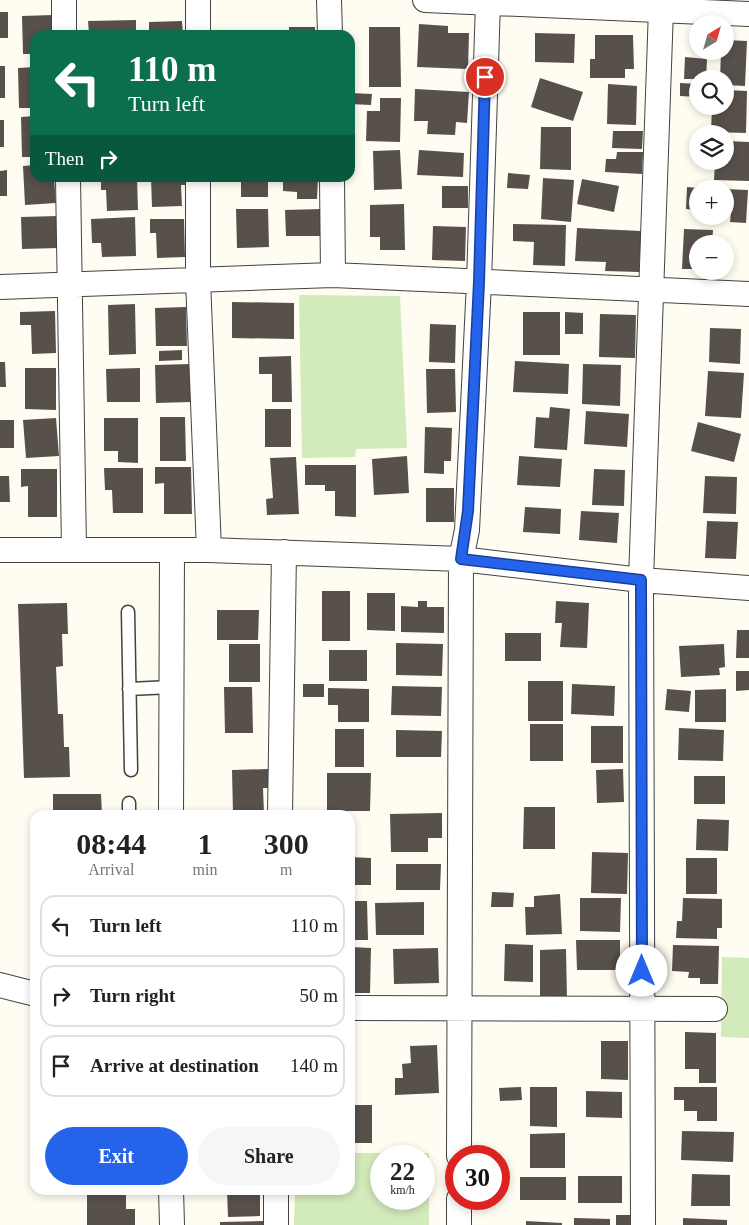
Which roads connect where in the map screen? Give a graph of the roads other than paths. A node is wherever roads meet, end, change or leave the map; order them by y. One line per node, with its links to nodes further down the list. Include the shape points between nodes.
1 (64, 0): 8 (street)
2 (198, 0): 9 (street)
3 (329, 0): 10 (street)
4 (425, 0): 5 (street)
5 (488, 2): 6 (street); 16 (street)
6 (662, 9): 7 (street); 19 (street)
7 (749, 14)
8 (64, 30)
9 (198, 30)
10 (330, 30)
11 (68, 182): 17 (street)
12 (198, 182): 15 (street)
13 (332, 182): 14 (street)
14 (333, 275): 15 (street); 16 (street)
15 (198, 280): 17 (street); 24 (street)
16 (479, 282): 19 (street); 26 (street, via 467,530)
17 (70, 286): 18 (street); 21 (street)
18 (0, 287)
19 (652, 291): 20 (street); 27 (street)
20 (749, 294)
21 (74, 549): 22 (street); 23 (street)
22 (0, 550)
23 (172, 550): 24 (street); 30 (street)
24 (209, 550): 25 (street)
25 (284, 552): 26 (street); 34 (street)
26 (461, 559): 27 (street); 38 (street)
27 (641, 580): 28 (street); 40 (street)
28 (749, 588)
29 (128, 612): 31 (lane)
30 (171, 687): 31 (lane); 33 (street)
31 (129, 689): 32 (lane)
32 (131, 770)
33 (171, 810)
34 (280, 810)
35 (0, 985): 36 (street)
36 (30, 993)
37 (355, 1008): 38 (street)
38 (460, 1009): 40 (street); 41 (street)
39 (715, 1009): 40 (street)
40 (642, 1010): 48 (street)
41 (459, 1145)
42 (171, 1195): 45 (street)
43 (276, 1195): 46 (street)
44 (459, 1210): 47 (street)
45 (172, 1225)
46 (276, 1225)
47 (459, 1225)
48 (643, 1225)

